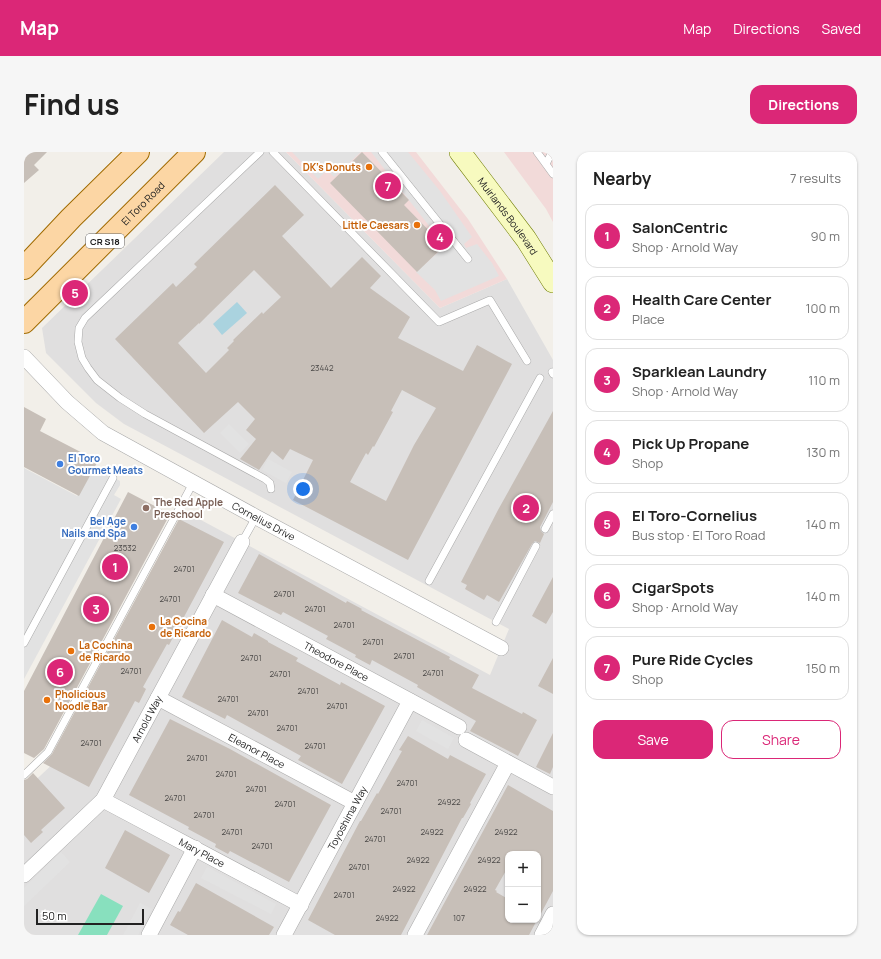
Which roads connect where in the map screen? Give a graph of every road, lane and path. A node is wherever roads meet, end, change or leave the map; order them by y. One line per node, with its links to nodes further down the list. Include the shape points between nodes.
1 (138, 152): 12 (main road)
2 (194, 152): 14 (main road, El Toro Road / CR S18)
3 (260, 152): 20 (lane, via 85,318 79,328 78,342 82,358 96,380 145,414 265,479 270,483)
4 (273, 152): 16 (lane, via 439,322 490,300)
5 (382, 152): 11 (lane)
6 (460, 152): 13 (main road, Muirlands Boulevard, via 526,239)
7 (537, 152): 9 (lane)
8 (552, 152): 9 (lane)
9 (546, 164): 10 (lane)
10 (553, 174)
11 (468, 259)
12 (24, 268)
13 (553, 282)
14 (24, 322)
15 (24, 357): 19 (street, Cornelius Drive, via 67,402 103,433)
16 (527, 361)
17 (540, 378): 26 (lane)
18 (113, 478): 29 (lane)
19 (193, 483): 22 (street, Cornelius Drive); 34 (lane, via 48,752)
20 (271, 489)
21 (553, 514): 23 (lane)
22 (256, 518): 24 (lane); 30 (street, Cornelius Drive)
23 (545, 530)
24 (242, 542): 27 (street, Arnold Way)
25 (536, 546): 28 (lane)
26 (429, 581)
27 (213, 595): 31 (street, Arnold Way); 32 (street, Theodore Place)
28 (496, 622)
29 (24, 643)
30 (501, 648)
31 (158, 698): 36 (street, Arnold Way); 37 (street, Eleanor Place)
32 (410, 701): 33 (street, Theodore Place); 37 (street, Toyoshima Way)
33 (508, 763): 35 (street, Theodore Place); 44 (street)
34 (24, 775)
35 (553, 788)
36 (103, 800): 38 (street, Mary Place); 39 (street, Arnold Way)
37 (355, 803): 40 (street, Toyoshima Way)
38 (195, 848): 40 (street, Mary Place); 42 (street)
39 (24, 875)
40 (300, 905): 43 (street, Toyoshima Way)
41 (553, 914): 45 (street)
42 (149, 935)
43 (284, 935)
44 (415, 935)
45 (542, 935)

